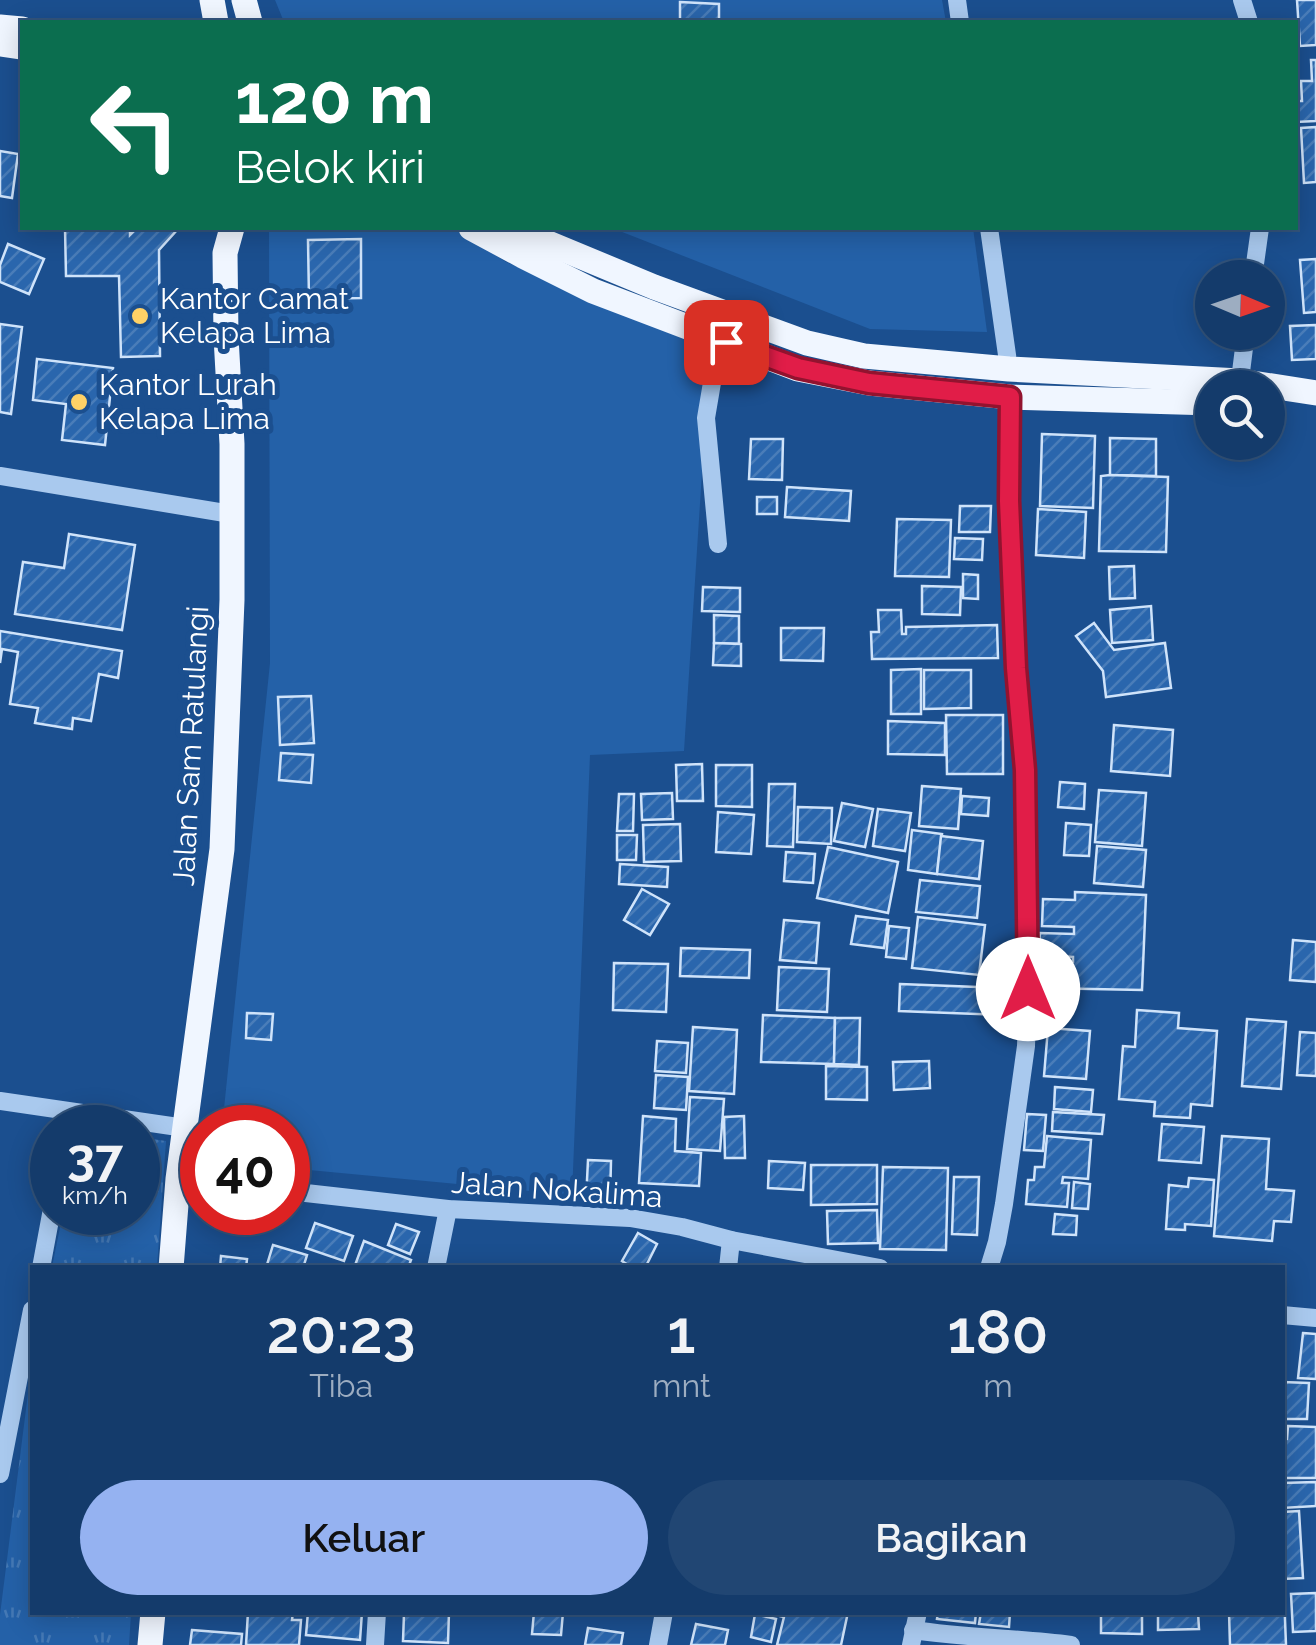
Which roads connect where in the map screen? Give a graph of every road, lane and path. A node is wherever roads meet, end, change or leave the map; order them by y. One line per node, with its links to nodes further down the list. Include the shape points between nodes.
1 (475, 230): 7 (main road, via 593,291)
2 (517, 230): 8 (main road, via 808,343 864,356)
3 (989, 230): 8 (street)
4 (1260, 230): 6 (street)
5 (227, 236): 17 (main road, Jalan Sam Ratulangi)
6 (1256, 260)
7 (726, 342): 12 (main road, via 798,368 869,383); 18 (street, via 706,418)
8 (1010, 370): 9 (main road)
9 (1195, 381)
10 (1285, 389): 11 (main road)
11 (1316, 393)
12 (1010, 397): 13 (main road); 32 (street, via 1028,1008 1004,1204)
13 (1195, 402)
14 (1285, 404): 15 (main road)
15 (1316, 404)
16 (0, 476): 17 (street)
17 (231, 514): 20 (main road, Jalan Sam Ratulangi, via 222,848)
18 (718, 544)
19 (0, 1101): 21 (street)
20 (188, 1105)
21 (30, 1109)
22 (310, 1193): 23 (street, Jalan Nokalima)
23 (448, 1209): 26 (street, Jalan Nokalima, via 630,1218); 29 (street)
24 (180, 1226): 28 (main road, Jalan Sam Ratulangi)
25 (47, 1235): 27 (street)
26 (731, 1240): 30 (street); 31 (street, Jalan Nokalima)
27 (42, 1265)
28 (172, 1265)
29 (437, 1265)
30 (728, 1265)
31 (864, 1265)
32 (990, 1265)
33 (1285, 1315): 34 (street)
34 (1316, 1318)
35 (30, 1320): 36 (street)
36 (0, 1474)
37 (153, 1615): 41 (main road)
38 (377, 1615): 42 (street)
39 (663, 1615): 43 (street)
40 (914, 1629): 44 (street)
41 (150, 1645)
42 (375, 1645)
43 (658, 1645)
44 (1071, 1645)

